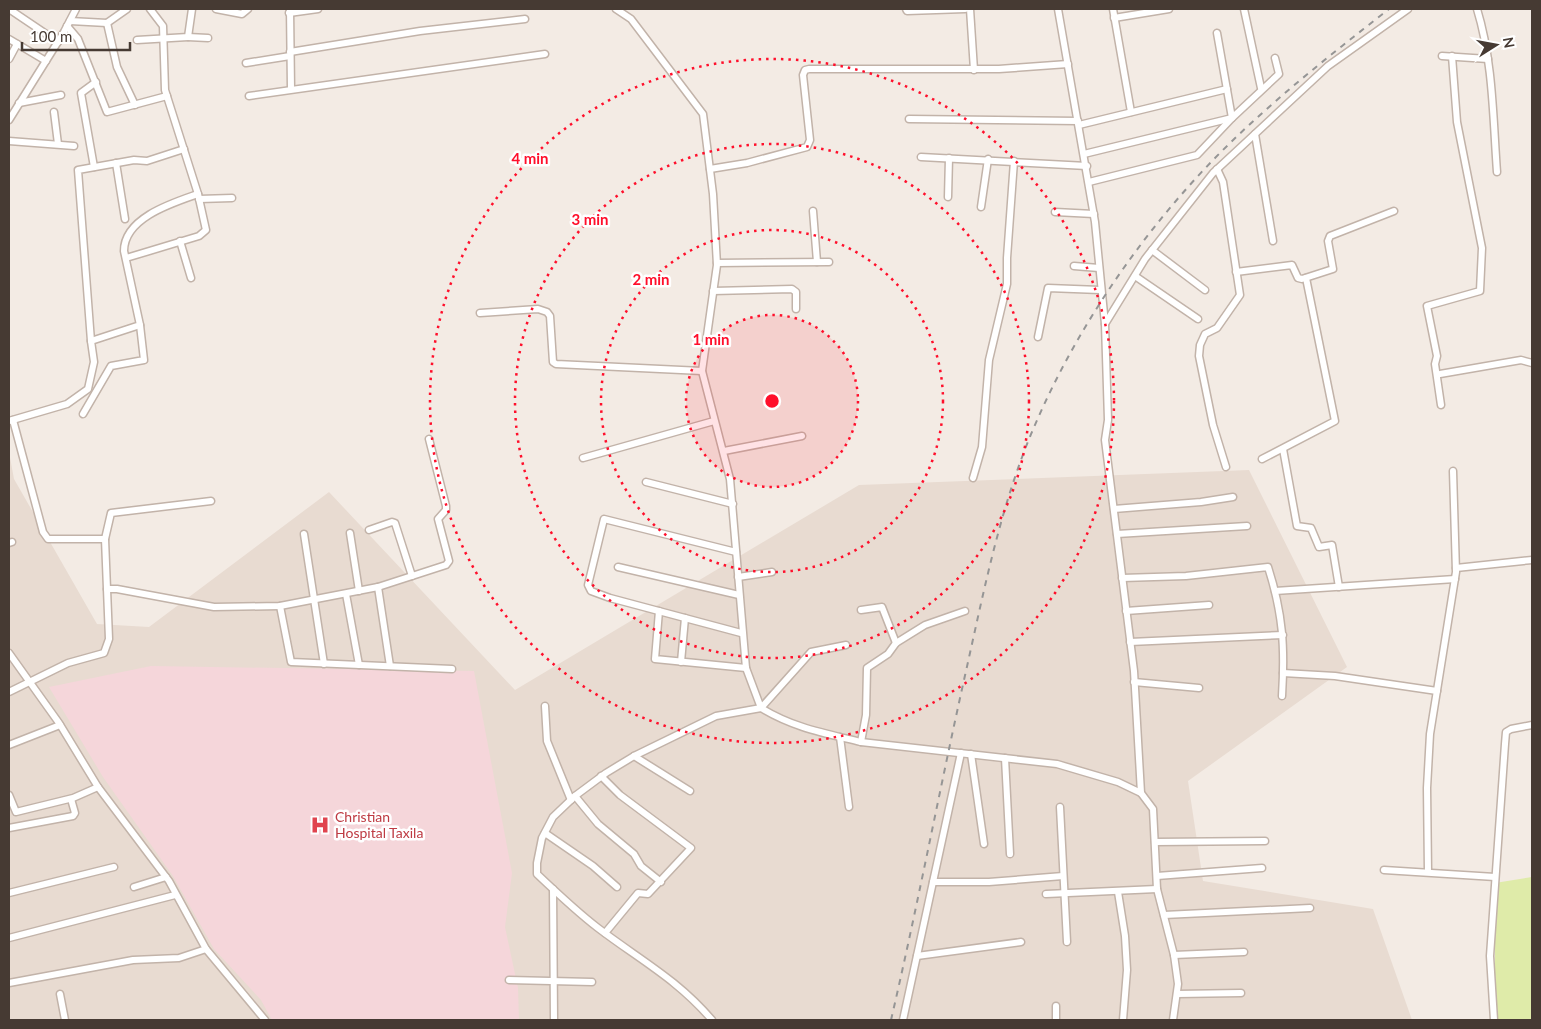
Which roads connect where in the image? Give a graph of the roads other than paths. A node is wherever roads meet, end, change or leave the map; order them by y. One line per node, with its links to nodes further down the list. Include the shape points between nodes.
1 (9, 9): 30 (street)
2 (76, 9): 23 (street)
3 (127, 9): 22 (street)
4 (150, 9): 25 (street, via 163,24)
5 (192, 9): 26 (street)
6 (216, 9): 7 (street, via 242,14)
7 (248, 9)
8 (318, 9): 19 (street)
9 (616, 9): 71 (street, via 631,19 703,114)
10 (906, 9): 11 (street)
11 (965, 9)
12 (970, 9): 42 (street)
13 (1058, 9): 41 (street)
14 (1113, 9): 20 (street)
15 (1170, 9): 20 (street)
16 (1244, 9): 44 (street)
17 (1408, 9): 58 (street, via 1328,66)
18 (1477, 9): 38 (street)
19 (290, 11): 32 (street)
20 (1114, 18): 53 (street)
21 (525, 19): 32 (street, via 420,31)
22 (107, 23): 23 (street); 51 (street, via 117,67)
23 (68, 24): 30 (street); 43 (street)
24 (1217, 33): 46 (street)
25 (164, 38): 26 (street); 29 (street); 48 (street)
26 (188, 38): 27 (street)
27 (208, 38)
28 (9, 39): 31 (street)
29 (137, 40)
30 (58, 42): 39 (street)
31 (17, 44): 37 (street); 39 (street)
32 (290, 54): 40 (street); 45 (street)
33 (545, 54): 45 (street)
34 (1442, 56): 35 (street)
35 (1452, 56): 38 (street); 110 (street, via 1457,122 1482,248 1480,290 1427,306 1437,356 1435,364)
36 (1276, 58): 44 (street, via 1279,74)
37 (9, 59)
38 (1488, 59): 73 (street)
39 (46, 61): 50 (street)
40 (246, 63)
41 (1068, 64): 42 (street); 57 (street)
42 (974, 70): 71 (street, via 805,70 810,140 807,147)
43 (96, 82): 51 (street, via 107,112); 70 (street, via 81,93)
44 (1261, 88): 54 (street)
45 (292, 89): 49 (street)
46 (1227, 89): 53 (street); 54 (street)
47 (61, 95): 50 (street)
48 (167, 96): 51 (street); 62 (street)
49 (249, 96)
50 (19, 103): 56 (street)
51 (135, 105)
52 (54, 112): 60 (street)
53 (1131, 112): 57 (street)
54 (1232, 118): 63 (street); 74 (street, via 1197,155)
55 (909, 119): 57 (street)
56 (9, 120)
57 (1079, 123): 63 (street)
58 (1255, 134): 72 (street); 85 (street)
59 (9, 141): 60 (street)
60 (58, 144): 61 (street)
61 (74, 146)
62 (184, 148): 68 (street, via 147,161); 75 (street)
63 (1084, 154): 69 (street)
64 (920, 157): 65 (street)
65 (949, 158): 66 (street); 76 (street)
66 (988, 159): 67 (street); 78 (street)
67 (1014, 161): 69 (street); 122 (street, via 1007,284 989,360 982,447)
68 (116, 163): 70 (street); 83 (street)
69 (1087, 166): 74 (street)
70 (94, 167): 106 (street, via 77,172)
71 (710, 169): 90 (street)
72 (1218, 169): 86 (street); 93 (street, via 1223,182)
73 (1497, 172)
74 (1089, 182): 82 (street)
75 (198, 196): 77 (street); 84 (street, via 206,230 203,234); 87 (street, via 168,204 140,221 124,241)
76 (948, 197)
77 (232, 198)
78 (981, 207)
79 (813, 211): 88 (street)
80 (1394, 211): 96 (street, via 1330,236 1333,269)
81 (1055, 212): 82 (street)
82 (1094, 214): 92 (street)
83 (125, 219)
84 (180, 241): 87 (street); 95 (street)
85 (1273, 241)
86 (1152, 250): 94 (street); 98 (street)
87 (126, 258): 104 (street)
88 (817, 262): 89 (street); 90 (street)
89 (829, 262)
90 (717, 263): 99 (street)
91 (1074, 266): 92 (street)
92 (1099, 268): 97 (street)
93 (1236, 272): 96 (street, via 1292,265 1298,278); 120 (street, via 1240,294 1217,328 1206,334 1199,356 1213,425)
94 (1135, 276): 102 (street); 103 (street)
95 (191, 278)
96 (1306, 278): 116 (street, via 1335,420)
97 (1100, 290): 103 (street); 105 (street, via 1048,288)
98 (1205, 290)
99 (712, 291): 100 (street, via 792,290 796,292); 108 (street)
100 (796, 309)
101 (480, 313): 108 (street, via 538,309 547,312 550,316 553,362 556,364)
102 (1198, 319)
103 (1105, 324): 127 (street, via 1108,420 1105,440)
104 (140, 325): 106 (street); 111 (street, via 144,360 111,366)
105 (1038, 337)
106 (91, 340): 112 (street, via 94,362 88,389 67,404)
107 (1532, 363): 109 (street, via 1521,360)
108 (702, 371): 113 (street)
109 (1440, 374)
110 (1441, 405)
111 (83, 414)
112 (11, 420): 133 (street, via 43,532 48,539)
113 (714, 421): 117 (street); 118 (street)
114 (802, 436): 117 (street)
115 (429, 439): 139 (street, via 446,506 438,519 448,561 440,568)
116 (1283, 449): 119 (street); 144 (street, via 1296,526 1311,528 1319,547 1332,545)
117 (724, 451): 126 (street)
118 (584, 458)
119 (1262, 459)
120 (1226, 467)
121 (1453, 471): 137 (street)
122 (973, 478)
123 (646, 482): 126 (street)
124 (1233, 497): 127 (street)
125 (212, 500): 133 (street, via 111,514)
126 (733, 504): 134 (street)
127 (1114, 510): 132 (street)
128 (1247, 526): 132 (street)
129 (369, 530): 139 (street, via 395,523)
130 (304, 534): 150 (street)
131 (350, 534): 146 (street)
132 (1117, 534): 141 (street)
133 (105, 539): 145 (street)
134 (736, 552): 140 (street); 153 (street, via 604,519 588,585 591,591)
135 (1532, 560): 137 (street)
136 (618, 567): 149 (street)
137 (1456, 568): 142 (street)
138 (772, 572): 140 (street)
139 (412, 576): 143 (street)
140 (738, 577): 149 (street)
141 (1122, 578): 147 (street, via 1186,576 1268,567); 155 (street)
142 (1455, 579): 144 (street); 175 (street)
143 (378, 587): 146 (street); 167 (street)
144 (1339, 587): 147 (street)
145 (107, 589): 152 (street, via 214,607); 171 (street, via 109,639 104,653 68,662)
146 (359, 591): 148 (street)
147 (1276, 591): 159 (street)
148 (346, 594): 150 (street); 166 (street)
149 (738, 595): 158 (street)
150 (314, 600): 152 (street); 165 (street)
151 (1209, 605): 155 (street)
152 (280, 606): 165 (street, via 290,662)
153 (658, 610): 157 (street); 164 (street, via 654,657)
154 (861, 610): 161 (street, via 882,607)
155 (1126, 610): 160 (street)
156 (965, 612): 161 (street, via 925,625)
157 (685, 618): 158 (street); 164 (street)
158 (741, 633): 168 (street)
159 (1283, 635): 160 (street); 170 (street)
160 (1130, 642): 172 (street)
161 (896, 643): 182 (street, via 888,654 867,668 867,706)
162 (846, 645): 178 (street, via 811,652)
163 (9, 653): 171 (street)
164 (681, 662): 168 (street)
165 (324, 664): 166 (street)
166 (359, 665): 167 (street)
167 (390, 666): 169 (street)
168 (746, 668): 178 (street)
169 (452, 669)
170 (1283, 673): 175 (street, via 1336,676); 176 (street)
171 (31, 682): 174 (street); 179 (street)
172 (1134, 682): 173 (street); 191 (street)
173 (1199, 688)
174 (9, 692)
175 (1436, 692): 206 (street, via 1427,788)
176 (1282, 696)
177 (545, 706): 193 (street, via 548,741)
178 (761, 708): 181 (street, via 799,728); 186 (street, via 716,716)
179 (60, 725): 183 (street); 189 (street)
180 (1532, 725): 210 (street, via 1506,732)
181 (840, 737): 182 (street); 195 (street)
182 (861, 742): 184 (street)
183 (9, 745)
184 (961, 753): 185 (street); 212 (street)
185 (971, 754): 187 (street); 201 (street)
186 (634, 756): 188 (street); 190 (street)
187 (1005, 758): 191 (street, via 1057,764 1118,782); 202 (street)
188 (601, 776): 193 (street); 211 (street, via 691,848)
189 (98, 787): 194 (street); 209 (street)
190 (690, 792)
191 (1141, 793): 200 (street, via 1154,809)
192 (9, 795): 194 (street, via 16,812)
193 (573, 798): 198 (street, via 553,817); 211 (street)
194 (71, 799): 197 (street, via 73,816)
195 (850, 807)
196 (1060, 807): 207 (street)
197 (9, 828)
198 (546, 833): 214 (street); 215 (street, via 537,874)
199 (1265, 841): 200 (street)
200 (1155, 842): 208 (street)
201 (984, 844)
202 (1010, 854)
203 (114, 866): 219 (street)
204 (1262, 868): 208 (street)
205 (1384, 870): 206 (street)
206 (1428, 872): 210 (street)
207 (1063, 876): 212 (street, via 989,882); 217 (street)
208 (1157, 876): 216 (street)
209 (166, 877): 213 (street); 221 (street)
210 (1495, 877): 248 (street, via 1490,956)
211 (660, 882): 224 (street, via 648,894 638,893)
212 (934, 882): 231 (street)
213 (134, 887)
214 (617, 887)
215 (553, 888): 224 (street); 233 (street)
216 (1157, 889): 218 (street); 223 (street)
217 (1065, 892): 218 (street); 220 (street); 227 (street)
218 (1118, 892): 246 (street, via 1127,970)
219 (9, 893)
220 (1046, 894)
221 (175, 895): 225 (street); 228 (street)
222 (1310, 908): 223 (street)
223 (1164, 915): 230 (street)
224 (605, 933): 243 (street, via 688,993)
225 (9, 938)
226 (1021, 942): 231 (street)
227 (1067, 942)
228 (206, 949): 235 (street, via 179,958 133,960); 241 (street)
229 (1244, 952): 230 (street)
230 (1174, 955): 238 (street)
231 (917, 956): 244 (street)
232 (509, 980): 233 (street)
233 (554, 981): 234 (street); 242 (street)
234 (592, 982)
235 (9, 983)
236 (1241, 993): 238 (street)
237 (60, 994): 240 (street)
238 (1177, 994): 247 (street)
239 (1056, 1006): 245 (street)
240 (64, 1020)
241 (265, 1020)
242 (554, 1020)
243 (712, 1020)
244 (903, 1020)
245 (1056, 1020)
246 (1123, 1020)
247 (1173, 1020)
248 (1494, 1020)

